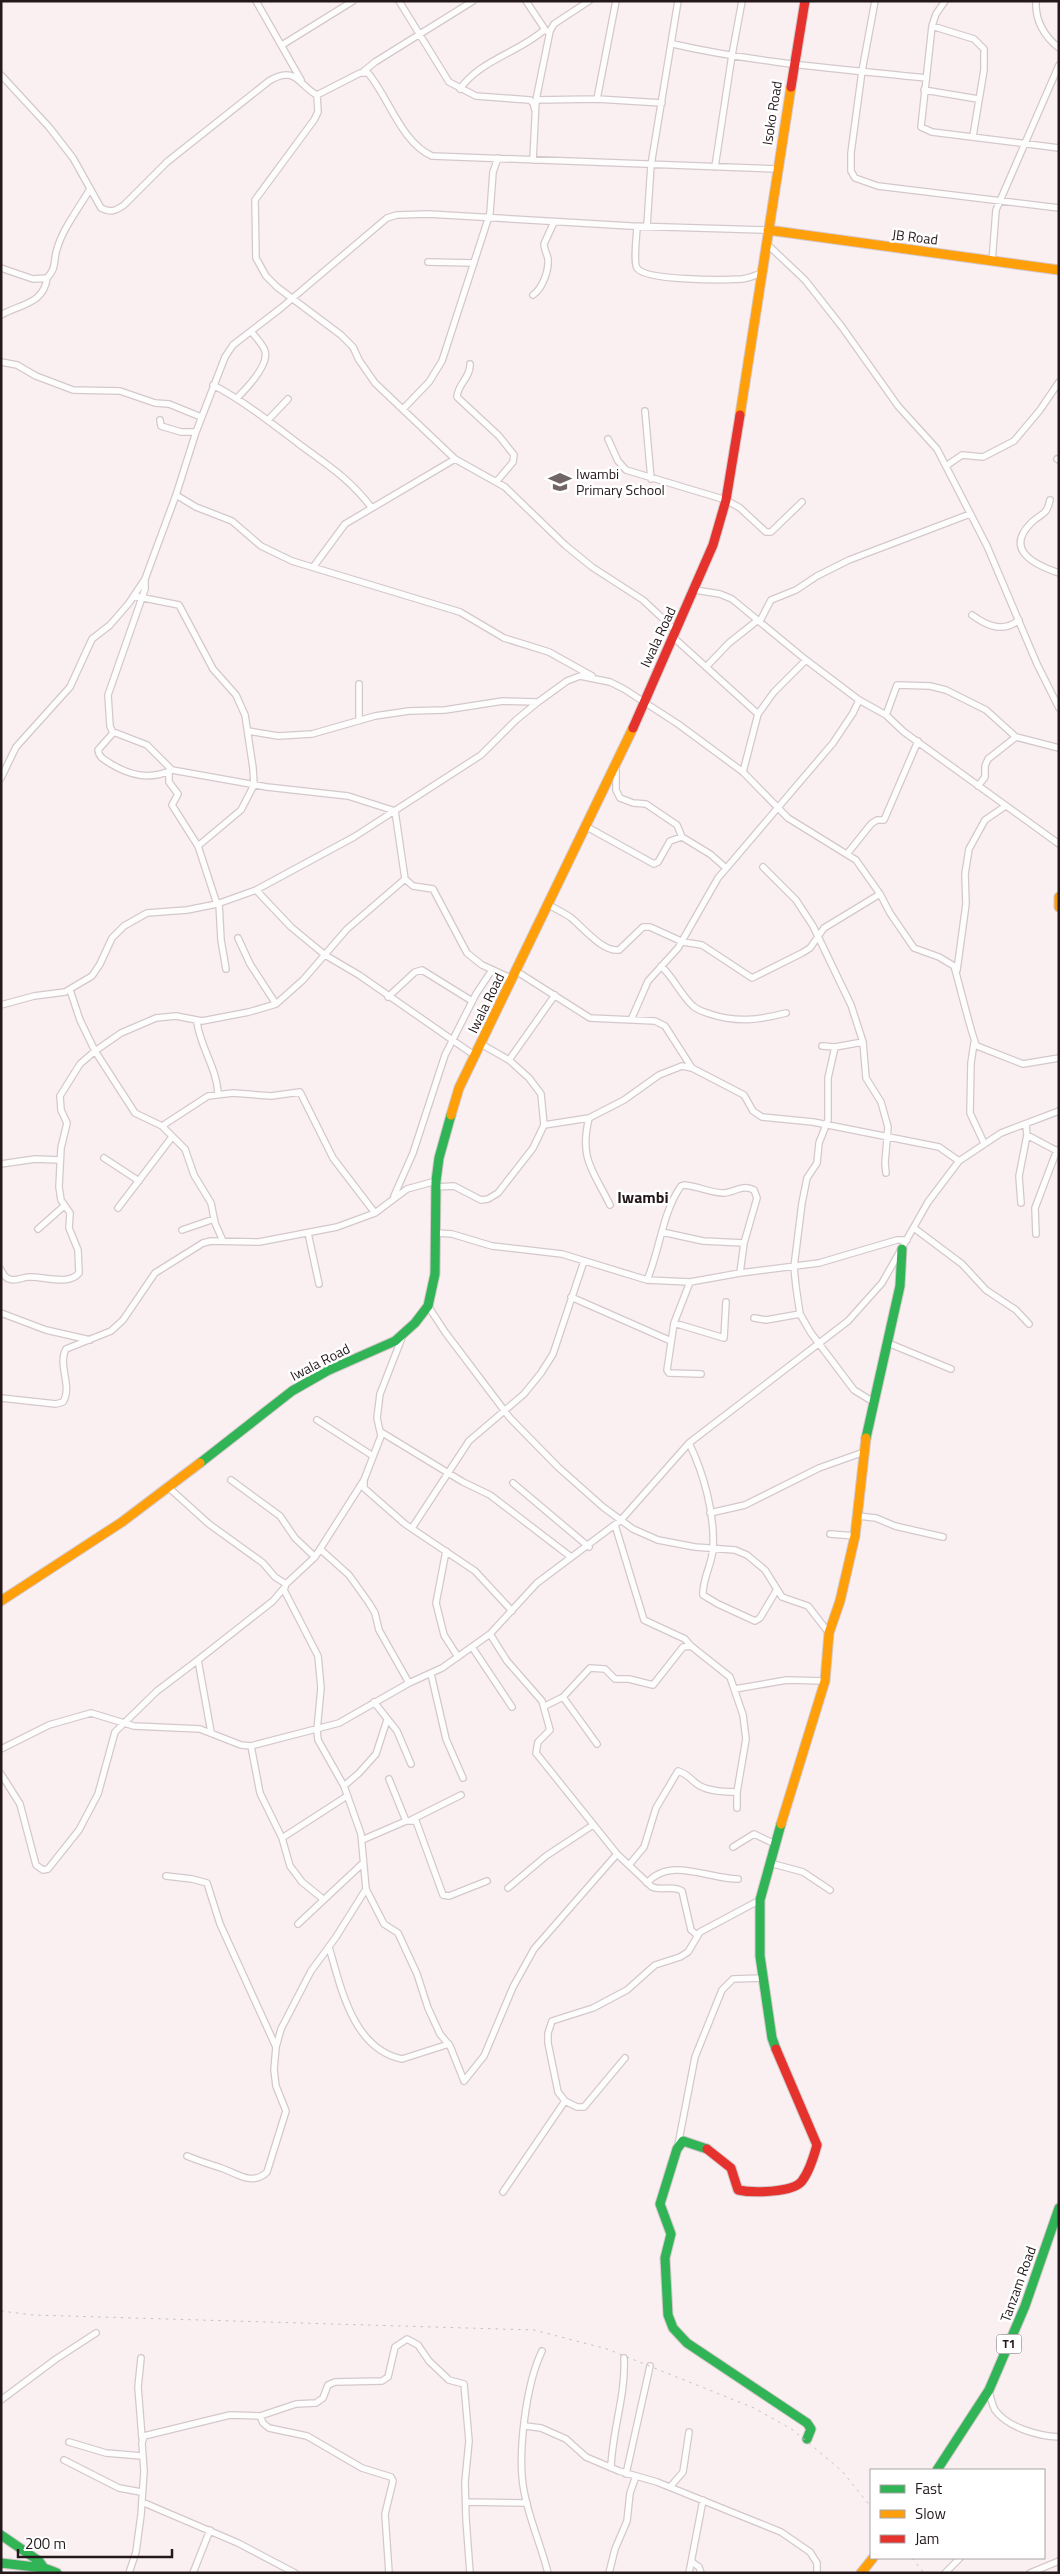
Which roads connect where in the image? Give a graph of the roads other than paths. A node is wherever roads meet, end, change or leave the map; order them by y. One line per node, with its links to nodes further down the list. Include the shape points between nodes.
1 (256, 1): 18 (street)
2 (353, 1): 18 (street)
3 (399, 1): 16 (street)
4 (473, 1): 16 (street)
5 (526, 1): 15 (street)
6 (590, 1): 15 (street)
7 (616, 1): 32 (street)
8 (678, 1): 17 (street)
9 (742, 1): 20 (street)
10 (805, 1): 21 (main road, Isoko Road)
11 (875, 1): 24 (street)
12 (945, 1): 14 (street)
13 (1036, 1): 19 (street, via 1039,23 1046,36)
14 (932, 26): 26 (street); 31 (street, via 964,34 982,45 985,62)
15 (546, 32): 28 (street, via 475,72); 33 (street)
16 (419, 35): 23 (street); 28 (street, via 447,80)
17 (673, 44): 20 (street); 34 (street)
18 (282, 45): 27 (street)
19 (1059, 48)
20 (732, 55): 21 (street); 42 (street)
21 (794, 63): 24 (street); 43 (main road, Isoko Road)
22 (1059, 65): 37 (street)
23 (364, 71): 30 (street); 39 (street, via 372,77 405,130 425,153 445,157)
24 (862, 71): 26 (street); 45 (street, via 851,153 851,171 855,178 878,186)
25 (1, 75): 44 (street, via 49,127 73,158)
26 (926, 78): 29 (street)
27 (301, 80): 30 (street); 44 (street, via 284,75 269,81 174,156 114,212 101,208)
28 (460, 89): 35 (street, via 476,96 527,99 532,101)
29 (924, 90): 31 (street); 36 (street, via 920,123 923,129)
30 (317, 95): 61 (street, via 314,120 258,194 253,207 256,260 274,285)
31 (978, 98): 36 (street)
32 (597, 99): 33 (street); 34 (street)
33 (536, 100): 35 (street)
34 (662, 103): 41 (street)
35 (535, 110): 40 (street)
36 (973, 136): 37 (street)
37 (1025, 143): 38 (street); 45 (street)
38 (1059, 148)
39 (498, 158): 40 (street); 47 (street)
40 (533, 160): 41 (street)
41 (651, 165): 42 (street); 50 (street)
42 (715, 166): 43 (street)
43 (778, 169): 51 (main road, Isoko Road)
44 (90, 189): 59 (street, via 60,240 54,269)
45 (999, 202): 46 (street); 55 (street)
46 (1059, 208)
47 (488, 218): 48 (street); 54 (street); 61 (street, via 428,214 390,216)
48 (554, 222): 49 (street); 60 (street, via 544,244 548,259 546,273)
49 (637, 226): 50 (street); 58 (street, via 635,264 640,271 679,279 743,279)
50 (647, 226): 51 (street)
51 (768, 230): 52 (main road, Iwala Road); 55 (main road, JB Road)
52 (768, 245): 58 (main road, Iwala Road); 78 (street, via 818,295 898,406 936,446)
53 (428, 262): 54 (street)
54 (474, 262): 70 (street, via 442,361 429,382)
55 (992, 262): 57 (main road, JB Road)
56 (1, 268): 59 (street, via 33,279)
57 (1059, 270)
58 (763, 272): 82 (main road, Iwala Road)
59 (47, 278): 62 (street, via 45,290 39,297)
60 (533, 296)
61 (293, 298): 63 (street); 70 (street, via 353,347 374,382)
62 (1, 315)
63 (251, 331): 67 (street, via 225,357); 68 (street, via 265,350 266,358 259,372)
64 (1, 362): 72 (street, via 17,365 73,390 120,391 155,404 169,404)
65 (470, 364): 80 (street, via 470,372 457,397 514,454 513,462)
66 (1059, 382): 78 (street, via 1014,441 989,456 962,455)
67 (213, 385): 68 (street); 72 (street)
68 (237, 398): 74 (street)
69 (288, 400): 74 (street)
70 (403, 409): 77 (street)
71 (645, 411): 79 (street)
72 (201, 417): 75 (street)
73 (160, 420): 75 (street, via 161,426 176,431)
74 (268, 420): 85 (street, via 346,478)
75 (196, 432): 81 (street)
76 (608, 439): 79 (street, via 621,467)
77 (455, 459): 80 (street); 85 (street)
78 (946, 466): 86 (street)
79 (651, 479): 82 (street)
80 (497, 481): 94 (street, via 565,545 643,600)
81 (176, 495): 87 (street, via 239,525 273,553); 90 (street, via 144,579 145,589)
82 (726, 500): 84 (street, via 769,532); 89 (main road, Iwala Road, via 713,546)
83 (1050, 500): 88 (street, via 1046,512 1031,523 1021,538 1021,546 1033,563)
84 (802, 502)
85 (371, 507): 87 (street, via 340,528)
86 (970, 514): 92 (street, via 849,560 817,576 772,600); 93 (street)
87 (314, 566): 97 (street, via 460,612 504,638 549,652)
88 (1059, 574)
89 (695, 590): 92 (street, via 732,599); 94 (main road, Iwala Road)
90 (137, 597): 106 (street, via 179,604 213,669 236,694); 107 (street, via 108,695); 114 (street, via 92,639 70,687 16,747)
91 (972, 615): 93 (street, via 998,628 1009,627)
92 (759, 620): 95 (street); 96 (street, via 729,643)
93 (1019, 620): 102 (street)
94 (675, 634): 96 (street); 100 (main road, Iwala Road)
95 (806, 660): 99 (street); 103 (street, via 774,692)
96 (706, 667): 103 (street)
97 (594, 678): 100 (street, via 610,682); 101 (street, via 572,678)
98 (359, 684): 105 (street)
99 (859, 700): 104 (street); 118 (street, via 833,742)
100 (644, 701): 111 (main road, Iwala Road); 113 (street)
101 (538, 702): 105 (street, via 503,701); 119 (street, via 481,755)
102 (1059, 708)
103 (758, 714): 113 (street)
104 (886, 716): 108 (street, via 897,685 930,686 960,696 986,710); 109 (street)
105 (359, 720): 106 (street, via 312,734 278,736)
106 (248, 731): 115 (street)
107 (113, 733): 112 (street, via 148,745); 112 (street, via 98,750 103,759 133,775)
108 (1016, 737): 110 (street); 116 (street, via 988,759 985,777)
109 (918, 741): 116 (street); 124 (street, via 884,820 871,824)
110 (1059, 748)
111 (616, 768): 120 (main road, Iwala Road); 121 (street, via 616,790 620,798 646,804 677,825)
112 (170, 771): 115 (street); 123 (street, via 168,782 178,794 172,804)
113 (743, 772): 118 (street)
114 (1, 778)
115 (254, 784): 119 (street, via 348,796); 123 (street, via 241,810)
116 (978, 786): 117 (street)
117 (1004, 807): 122 (street); 141 (street, via 985,820 969,848 965,874 966,904)
118 (778, 808): 124 (street, via 796,824); 126 (street)
119 (395, 811): 127 (street); 128 (street)
120 (587, 827): 121 (street, via 654,864 670,841); 132 (main road, Iwala Road)
121 (682, 836): 126 (street)
122 (1059, 844)
123 (198, 846): 131 (street)
124 (847, 854): 129 (street, via 856,860)
125 (763, 867): 134 (street, via 796,900)
126 (726, 868): 136 (street)
127 (405, 879): 137 (street, via 364,913); 140 (street, via 413,886 433,889 467,953)
128 (256, 890): 131 (street); 137 (street, via 291,927)
129 (880, 894): 134 (street, via 824,928); 141 (street, via 910,944 951,964)
130 (1059, 897): 133 (main road)
131 (218, 904): 139 (street); 143 (street, via 147,914 124,926 112,938 97,971)
132 (549, 905): 136 (street, via 570,917 599,942 617,951 645,926); 142 (main road, Iwala Road)
133 (1059, 907)
134 (818, 935): 136 (street, via 810,948 752,978 702,945); 153 (street, via 851,1005)
135 (238, 938): 147 (street, via 250,964)
136 (683, 942): 138 (street)
137 (325, 955): 145 (street); 147 (street)
138 (661, 966): 149 (street, via 672,976 689,1002 701,1011 740,1021); 150 (street, via 648,981)
139 (226, 969)
140 (492, 970): 142 (street); 146 (street)
141 (956, 972): 154 (street)
142 (514, 975): 144 (street); 155 (main road, Iwala Road)
143 (70, 990): 148 (street); 158 (street)
144 (555, 995): 150 (street, via 590,1018); 161 (street)
145 (388, 997): 146 (street, via 409,977 422,970); 152 (street)
146 (472, 1001): 152 (street)
147 (276, 1004): 151 (street)
148 (1, 1005)
149 (786, 1013)
150 (631, 1020): 162 (street, via 655,1021 665,1026)
151 (197, 1022): 158 (street, via 176,1016 156,1018 121,1034); 163 (street, via 216,1078)
152 (452, 1041): 159 (street); 182 (street, via 414,1153)
153 (863, 1042): 157 (street); 172 (street, via 866,1078 881,1102)
154 (974, 1043): 160 (street, via 1023,1064); 173 (street, via 970,1113)
155 (481, 1044): 159 (main road, Iwala Road); 161 (street)
156 (822, 1046): 157 (street)
157 (835, 1047): 167 (street, via 828,1073)
158 (95, 1051): 169 (street, via 135,1114); 176 (street, via 80,1064 60,1096 61,1110 67,1123)
159 (474, 1056): 181 (main road, Iwala Road, via 446,1125)
160 (1059, 1058)
161 (508, 1060): 166 (street, via 529,1078 541,1094)
162 (692, 1068): 165 (street, via 682,1066 659,1074 624,1100); 167 (street, via 744,1095 753,1111 762,1117)
163 (218, 1094): 169 (street, via 200,1099); 187 (street, via 271,1096 302,1093 333,1158)
164 (1059, 1111): 168 (street)
165 (589, 1118): 166 (street); 184 (street, via 585,1155)
166 (544, 1125): 181 (street, via 533,1148 494,1196 481,1200 454,1186)
167 (826, 1125): 172 (street); 201 (street, via 819,1142 817,1164 806,1183)
168 (1026, 1125): 170 (street); 173 (street)
169 (162, 1126): 171 (street)
170 (1027, 1135): 174 (street); 183 (street, via 1019,1176)
171 (172, 1137): 180 (street); 188 (street, via 188,1154)
172 (889, 1137): 177 (street, via 939,1148); 179 (street, via 884,1163)
173 (984, 1143): 177 (street)
174 (1058, 1151): 195 (street, via 1035,1208)
175 (104, 1158): 180 (street)
176 (60, 1160): 178 (street); 185 (street, via 59,1195)
177 (960, 1161): 189 (street, via 928,1202)
178 (1, 1164)
179 (886, 1173)
180 (139, 1181): 186 (street)
181 (436, 1184): 182 (street, via 407,1189); 193 (main road, Iwala Road)
182 (392, 1199): 187 (street)
183 (1021, 1203)
184 (610, 1205)
185 (64, 1206): 190 (street); 202 (street, via 70,1213 70,1233 79,1255 77,1276 12,1280)
186 (118, 1208)
187 (375, 1212): 194 (street)
188 (214, 1219): 191 (street); 197 (street)
189 (914, 1228): 196 (street); 214 (street, via 962,1264 986,1290 1016,1310)
190 (38, 1230)
191 (182, 1230)
192 (662, 1232): 198 (street, via 703,1241); 198 (street, via 681,1186 726,1193 748,1187 754,1190 757,1198); 204 (street, via 655,1261)
193 (437, 1233): 200 (street, via 492,1246 556,1252); 209 (main road, Iwala Road, via 435,1274)
194 (308, 1234): 197 (street, via 259,1242); 206 (street)
195 (1036, 1234)
196 (907, 1240): 199 (street); 201 (street, via 897,1240 819,1263)
197 (223, 1241): 216 (street, via 203,1243 155,1273 123,1320)
198 (744, 1243): 203 (street)
199 (902, 1249): 218 (main road, via 900,1286); 219 (street, via 882,1283 864,1305)
200 (584, 1261): 204 (street); 207 (street)
201 (794, 1266): 203 (street); 211 (street)
202 (1, 1270)
203 (740, 1272): 205 (street)
204 (646, 1280): 205 (street)
205 (690, 1282): 213 (street)
206 (319, 1284)
207 (571, 1297): 217 (street); 224 (street, via 553,1354 533,1384)
208 (726, 1302): 213 (street, via 724,1338)
209 (428, 1306): 215 (main road, Iwala Road); 224 (street)
210 (1, 1313): 216 (street, via 46,1330)
211 (800, 1314): 212 (street, via 766,1320); 219 (street)
212 (754, 1318)
213 (674, 1323): 217 (street)
214 (1029, 1324)
215 (404, 1333): 226 (street, via 378,1403 376,1418); 234 (main road, Iwala Road, via 395,1341 327,1371 292,1391)
216 (91, 1341): 222 (street, via 72,1345 65,1351 67,1394 63,1402)
217 (671, 1341): 221 (street, via 668,1372)
218 (888, 1343): 220 (street); 223 (main road)
219 (818, 1344): 223 (street, via 854,1390); 227 (street)
220 (950, 1368)
221 (701, 1374)
222 (1, 1398)
223 (875, 1403): 228 (main road)
224 (505, 1411): 230 (street, via 469,1441); 237 (street, via 558,1468)
225 (317, 1420): 229 (street)
226 (381, 1432): 229 (street); 230 (street)
227 (689, 1443): 235 (street, via 700,1468); 237 (street)
228 (864, 1452): 235 (street, via 818,1468 745,1505); 236 (main road)
229 (373, 1456): 232 (street)
230 (449, 1472): 239 (street); 248 (street, via 490,1495)
231 (231, 1480): 247 (street, via 280,1516 295,1538)
232 (364, 1480): 239 (street, via 368,1493); 245 (street)
233 (513, 1483): 243 (street)
234 (168, 1487): 249 (street, via 209,1524 263,1563); 251 (main road, Iwala Road, via 114,1527)
235 (710, 1513): 244 (street)
236 (858, 1516): 241 (main road); 242 (street)
237 (621, 1520): 238 (street); 244 (street, via 658,1540)
238 (615, 1525): 243 (street); 255 (street, via 644,1620 685,1639)
239 (412, 1528): 246 (street)
240 (830, 1534): 241 (street)
241 (855, 1536): 253 (main road)
242 (943, 1537)
243 (588, 1547): 248 (street)
244 (713, 1548): 250 (street, via 747,1555 765,1570); 250 (street, via 703,1591 706,1597 755,1621)
245 (320, 1549): 247 (street); 261 (street, via 349,1575 369,1603 379,1630)
246 (446, 1551): 252 (street, via 475,1571); 257 (street, via 436,1603 444,1634)
247 (315, 1556): 249 (street)
248 (571, 1557): 252 (street, via 537,1583)
249 (285, 1586): 258 (street, via 273,1601); 269 (street, via 318,1656 321,1688)
250 (776, 1592): 253 (street, via 786,1600 812,1610)
251 (1, 1601)
252 (512, 1611): 254 (street)
253 (829, 1633): 260 (main road)
254 (490, 1634): 256 (street); 266 (street, via 507,1661)
255 (691, 1646): 262 (street, via 726,1673); 263 (street, via 683,1647 653,1685 615,1679 608,1670 593,1668 586,1671)
256 (472, 1647): 257 (street); 265 (street)
257 (458, 1657): 259 (street)
258 (198, 1660): 268 (street, via 157,1691); 270 (street)
259 (431, 1674): 261 (street); 276 (street, via 446,1740)
260 (825, 1681): 262 (street, via 786,1680); 287 (main road)
261 (409, 1683): 264 (street)
262 (735, 1689): 279 (street, via 746,1731)
263 (563, 1698): 266 (street); 271 (street)
264 (374, 1702): 267 (street); 269 (street, via 339,1723)
265 (512, 1706)
266 (545, 1706): 284 (street, via 550,1730 538,1742 536,1752)
267 (387, 1720): 274 (street, via 397,1732); 278 (street, via 376,1754)
268 (124, 1724): 270 (street, via 188,1727); 273 (street, via 87,1713 38,1730); 275 (street, via 115,1732 100,1787 81,1827 48,1869 43,1870 36,1865 20,1804)
269 (317, 1730): 272 (street); 278 (street, via 320,1744)
270 (211, 1732): 272 (street)
271 (597, 1744)
272 (251, 1746): 285 (street, via 260,1793)
273 (1, 1749)
274 (411, 1764)
275 (1, 1774)
276 (463, 1778)
277 (389, 1779): 283 (street)
278 (344, 1786): 281 (street)
279 (737, 1792): 282 (street); 292 (street, via 706,1788 678,1771 656,1808 644,1847)
280 (461, 1795): 283 (street)
281 (348, 1796): 285 (street); 286 (street)
282 (737, 1808)
283 (409, 1821): 286 (street); 295 (street, via 416,1821 421,1830 443,1895 449,1896)
284 (593, 1825): 289 (street); 297 (street, via 546,1856)
285 (282, 1838): 300 (street, via 293,1873)
286 (362, 1840): 291 (street)
287 (774, 1844): 288 (street, via 754,1834); 290 (main road)
288 (733, 1847)
289 (617, 1854): 292 (street); 306 (street, via 534,1949 513,1987 484,2056 464,2081)
290 (770, 1863): 299 (street, via 803,1872); 301 (main road)
291 (362, 1864): 298 (street); 300 (street)
292 (630, 1866): 296 (street)
293 (166, 1876): 307 (street, via 207,1883 220,1924)
294 (738, 1879): 296 (street, via 671,1870 659,1872)
295 (487, 1881)
296 (647, 1883): 303 (street, via 657,1889 682,1891 691,1930)
297 (508, 1888)
298 (366, 1889): 304 (street); 306 (street, via 384,1924 398,1933 438,2032)
299 (830, 1890)
300 (323, 1899): 302 (street)
301 (760, 1900): 303 (street); 305 (main road)
302 (298, 1924)
303 (698, 1935): 309 (street, via 688,1952 654,1965 627,1990 593,2008 552,2021 548,2033 552,2069 558,2092)
304 (329, 1947): 306 (street, via 348,2003 366,2039 402,2059); 307 (street, via 296,1997)
305 (763, 1978): 310 (street, via 733,1979 722,1990 693,2066); 310 (main road, via 772,2038 815,2140 815,2154 810,2167 802,2181 790,2189 743,2192 738,2190 724,2161 692,2143 683,2141)
306 (449, 2044)
307 (276, 2047): 311 (street, via 276,2086 286,2111 267,2172 240,2178)
308 (625, 2058): 309 (street, via 584,2107)
309 (565, 2101): 312 (street)
310 (678, 2145): 326 (main road, via 660,2202 671,2234 665,2258 671,2325 687,2343 807,2423 811,2429)
311 (187, 2156)
312 (503, 2192)
313 (1059, 2208): 319 (main road, Tanzam Road / T1, via 1022,2315)
314 (96, 2333): 320 (street)
315 (542, 2351): 322 (street, via 534,2370)
316 (141, 2358): 325 (street, via 138,2387)
317 (624, 2358): 330 (street)
318 (650, 2366): 332 (street)
319 (989, 2390): 324 (street, via 997,2412 1014,2425); 331 (main road, Tanzam Road / T1)
320 (1, 2400)
321 (260, 2416): 325 (street, via 230,2415); 338 (street, via 296,2404 318,2402 331,2384 386,2380 394,2347 404,2340 411,2340 449,2380 464,2384 469,2441); 353 (street, via 269,2428 307,2436 362,2468 391,2476 393,2480 385,2514)
322 (526, 2426): 330 (street, via 541,2428 566,2439 586,2457); 339 (street, via 521,2465)
323 (689, 2432): 334 (street, via 683,2472)
324 (1059, 2437)
325 (142, 2438): 328 (street)
326 (807, 2439)
327 (69, 2442): 328 (street, via 106,2453)
328 (142, 2456): 335 (street)
329 (64, 2460): 335 (street, via 119,2488)
330 (611, 2468): 332 (street)
331 (938, 2469)
332 (626, 2474): 333 (street)
333 (636, 2476): 334 (street); 356 (street, via 629,2498 627,2521)
334 (670, 2487): 336 (street)
335 (141, 2492): 337 (street)
336 (703, 2500): 345 (street); 359 (street, via 792,2539 816,2559)
337 (142, 2502): 340 (street); 350 (street, via 136,2552)
338 (466, 2502): 339 (street); 354 (street)
339 (527, 2503): 355 (street)
340 (210, 2530): 351 (street); 352 (street)
341 (1, 2535): 347 (main road, via 39,2561)
342 (872, 2559): 360 (main road)
343 (959, 2559): 361 (street)
344 (1059, 2561): 362 (street)
345 (692, 2562): 357 (street); 358 (street)
346 (1, 2563): 348 (main road)
347 (44, 2568): 348 (main road); 349 (main road)
348 (25, 2569)
349 (57, 2573)
350 (129, 2573)
351 (193, 2573)
352 (296, 2573)
353 (389, 2573)
354 (470, 2573)
355 (548, 2573)
356 (609, 2573)
357 (689, 2573)
358 (701, 2573)
359 (817, 2573)
360 (861, 2573)
361 (945, 2573)
362 (1030, 2573)

